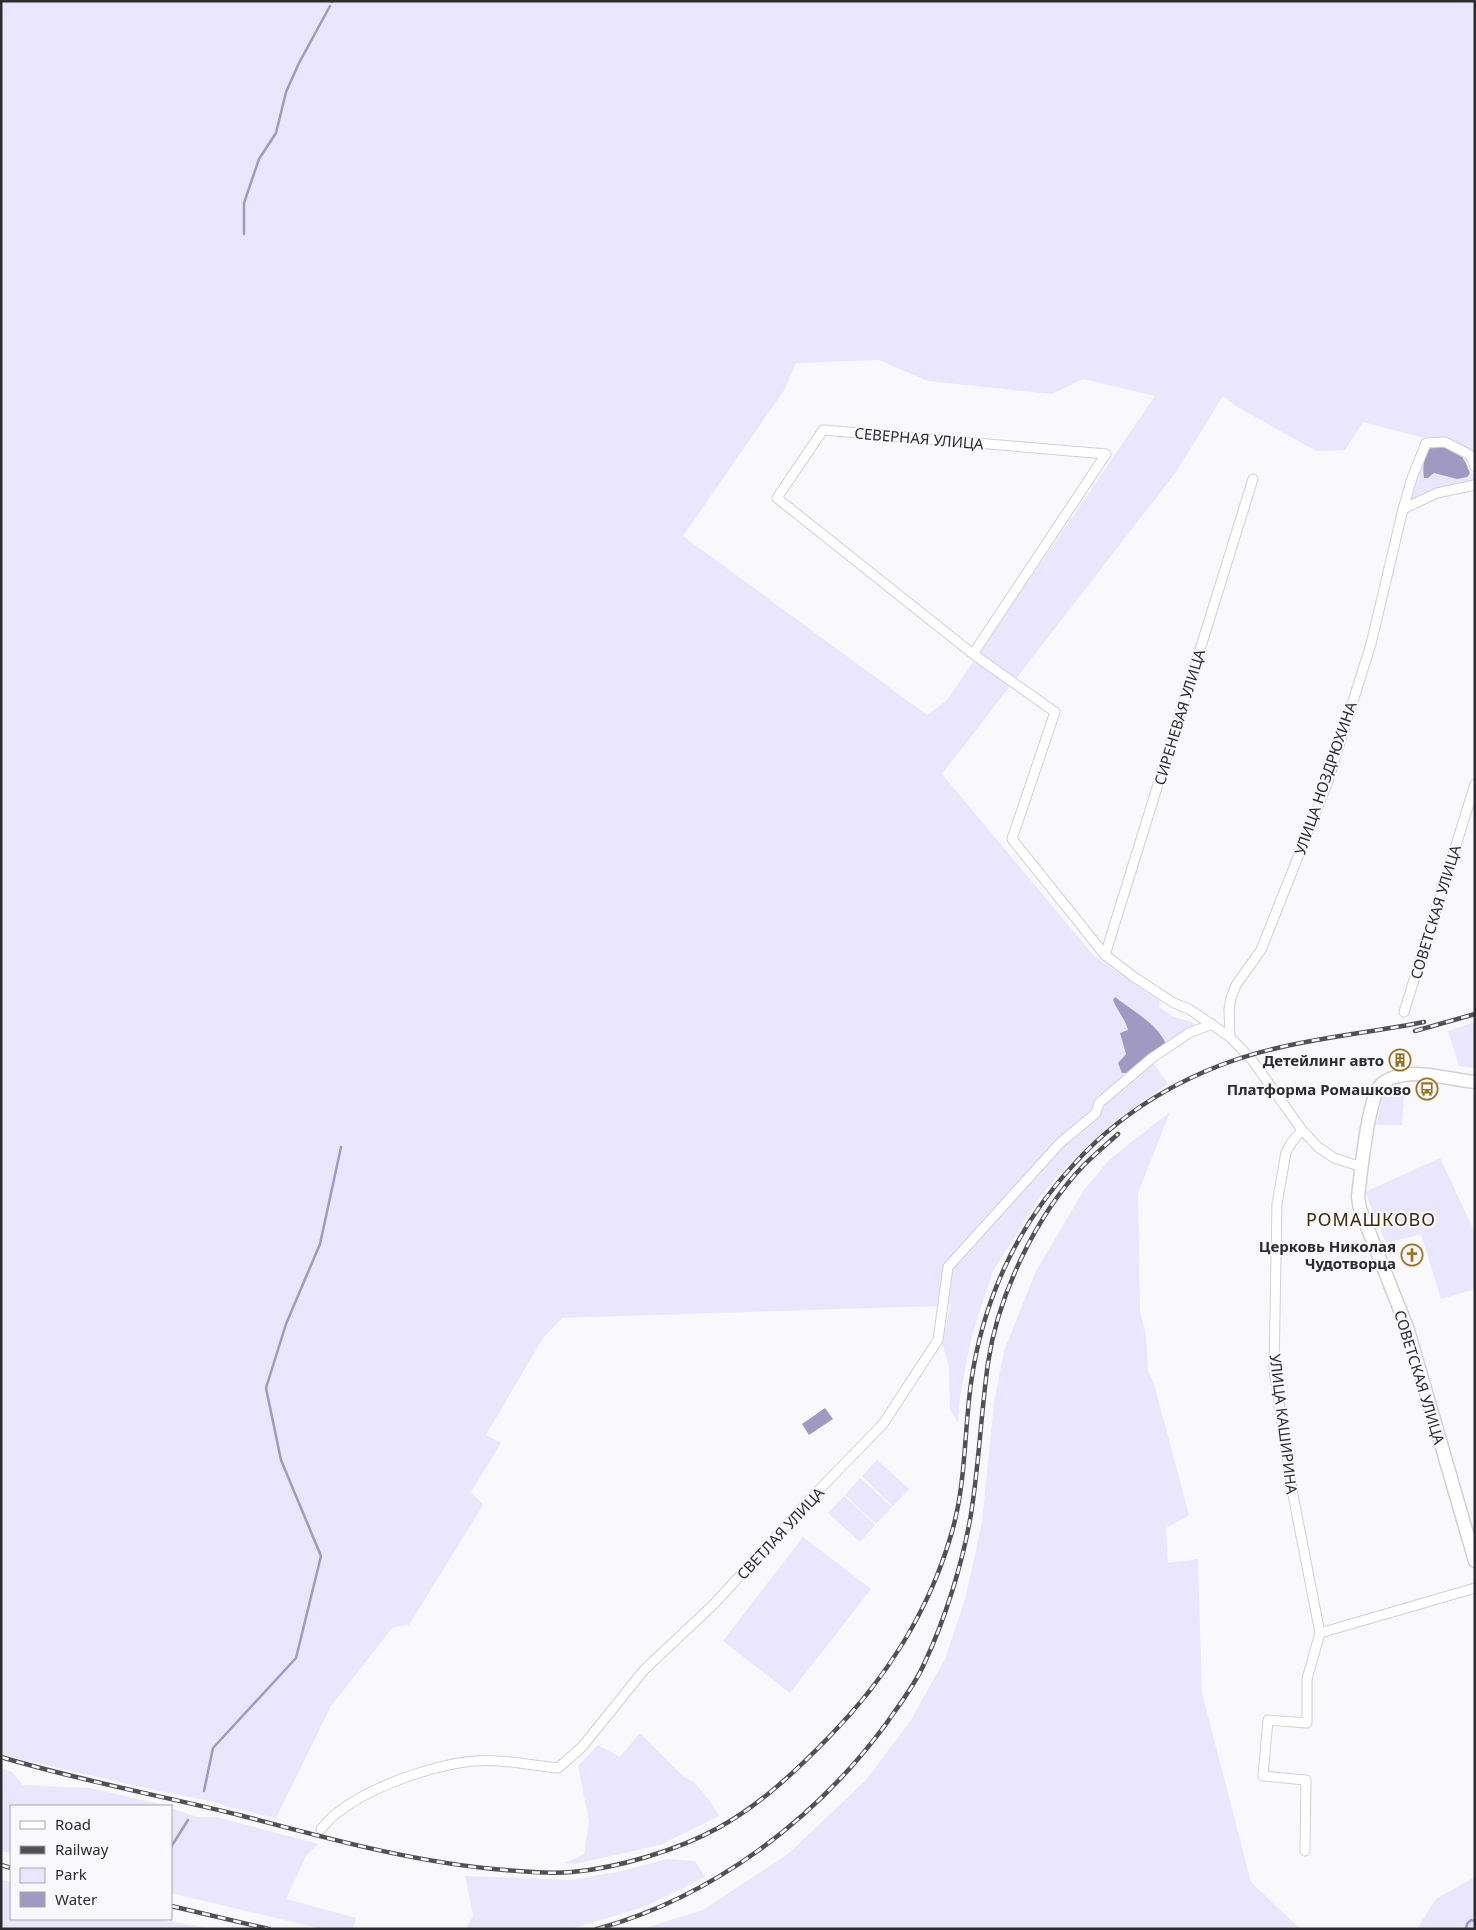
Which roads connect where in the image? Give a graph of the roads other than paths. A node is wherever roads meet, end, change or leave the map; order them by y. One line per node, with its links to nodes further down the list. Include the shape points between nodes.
1 (1475, 467): 4 (street, УЛИЦА НОЗДРЮХИНА, via 1470,454 1445,442 1426,443)
2 (1253, 479): 7 (street, СИРЕНЕВАЯ УЛИЦА)
3 (1475, 485): 4 (street, via 1437,493)
4 (1403, 509): 10 (street, УЛИЦА НОЗДРЮХИНА, via 1371,644 1326,784 1261,950 1236,985 1231,998)
5 (973, 654): 5 (street, СЕВЕРНАЯ УЛИЦА, via 777,498 823,430 1106,454); 7 (street, via 1055,712 1012,839)
6 (1475, 784): 8 (street, СОВЕТСКАЯ УЛИЦА)
7 (1105, 955): 9 (street, via 1134,978)
8 (1404, 1012)
9 (1212, 1024): 10 (street); 17 (street, СВЕТЛАЯ УЛИЦА, via 1189,1032 1158,1053 1099,1103 1096,1114 1060,1143 948,1267 938,1340 883,1424 714,1604 644,1670 582,1747 558,1768 497,1760 442,1765 360,1799 337,1813)
10 (1230, 1037): 12 (street, via 1252,1060)
11 (1475, 1082): 13 (street, СОВЕТСКАЯ УЛИЦА, via 1412,1074 1385,1081 1373,1101)
12 (1302, 1130): 13 (street, via 1334,1158); 16 (street, УЛИЦА КАШИРИНА, via 1286,1152 1277,1204 1274,1370 1293,1495)
13 (1362, 1167): 14 (street, СОВЕТСКАЯ УЛИЦА, via 1358,1197 1360,1209 1408,1330)
14 (1475, 1561)
15 (1475, 1588): 16 (street)
16 (1320, 1633): 18 (street, via 1308,1679 1307,1723 1268,1720 1263,1776 1306,1780)
17 (321, 1829)
18 (1305, 1851)

